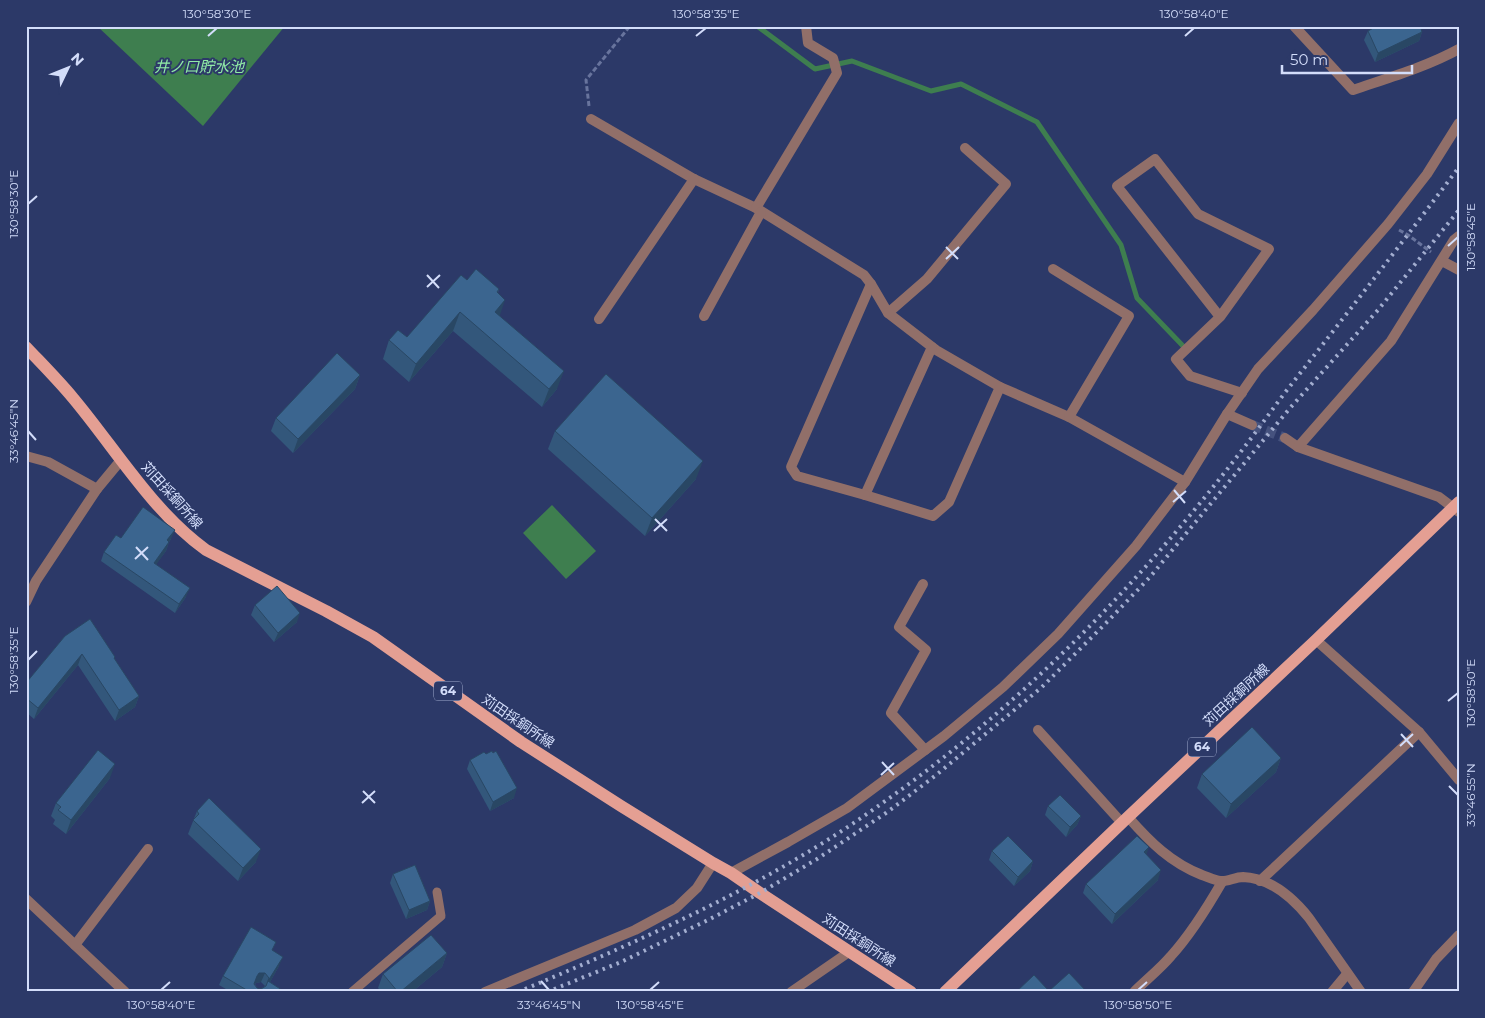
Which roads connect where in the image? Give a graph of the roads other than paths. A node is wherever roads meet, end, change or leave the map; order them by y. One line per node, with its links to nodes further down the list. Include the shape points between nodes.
1 (806, 26): 8 (street, via 808,43 832,58 837,73)
2 (1294, 26): 3 (street, via 1353,90)
3 (1459, 49)
4 (591, 119): 7 (street)
5 (1459, 123): 21 (street, via 1388,224 1258,369)
6 (965, 148): 14 (street, via 1006,184 927,279)
7 (694, 179): 8 (street); 17 (street)
8 (759, 210): 13 (street, via 864,275); 15 (street)
9 (1459, 236): 10 (street)
10 (1442, 261): 12 (street); 26 (street, via 1391,341)
11 (1053, 268): 23 (street, via 1129,316)
12 (1459, 270)
13 (871, 284): 14 (street); 31 (street, via 792,467 797,476)
14 (888, 313): 18 (street)
15 (704, 316)
16 (1220, 317): 16 (street, via 1117,186 1155,159 1198,214 1269,249); 21 (street, via 1176,359 1190,376)
17 (598, 319)
18 (932, 347): 20 (street); 31 (street)
19 (26, 348): 28 (main road, 苅田採銅所線 / 64, via 72,398)
20 (1000, 387): 23 (street); 31 (street, via 949,502 933,516)
21 (1242, 393): 22 (street)
22 (1227, 414): 24 (street); 29 (street)
23 (1069, 417): 29 (street)
24 (1252, 425)
25 (1285, 438): 26 (street)
26 (1298, 447): 32 (street, via 1439,497)
27 (26, 456): 30 (street, via 48,462)
28 (121, 460): 30 (street); 42 (main road, 苅田採銅所線 / 64, via 188,537 206,550 326,610 373,638 521,742)
29 (1185, 482): 38 (street, via 1136,546 1058,634 1002,687)
30 (97, 489): 34 (street, via 36,581)
31 (865, 496)
32 (1457, 507): 35 (main road, 苅田採銅所線 / 64)
33 (923, 584): 38 (street, via 899,627 926,650 890,713)
34 (26, 602)
35 (1316, 640): 37 (street); 40 (main road, 苅田採銅所線 / 64)
36 (1038, 730): 40 (street)
37 (1419, 732): 39 (street); 44 (street)
38 (925, 750): 43 (street, via 847,808)
39 (1459, 780)
40 (1125, 820): 45 (street, via 1177,863); 57 (main road, 苅田採銅所線 / 64)
41 (148, 849): 49 (street)
42 (713, 864): 43 (main road, 苅田採銅所線 / 64); 54 (street, via 676,908 635,930)
43 (731, 873): 50 (main road, 苅田採銅所線 / 64)
44 (1260, 881): 45 (street, via 1241,877); 51 (street, via 1282,892 1302,908)
45 (1222, 882): 58 (street, via 1182,944)
46 (437, 892): 53 (lane, via 441,916)
47 (26, 899): 49 (street)
48 (1459, 935): 61 (street, via 1436,959)
49 (75, 945): 52 (street)
50 (849, 952): 55 (street); 56 (main road, 苅田採銅所線 / 64)
51 (1347, 974): 59 (street); 60 (street)
52 (125, 992)
53 (352, 992)
54 (485, 992)
55 (791, 992)
56 (911, 992)
57 (945, 992)
58 (1134, 992)
59 (1332, 992)
60 (1361, 992)
61 (1413, 992)

